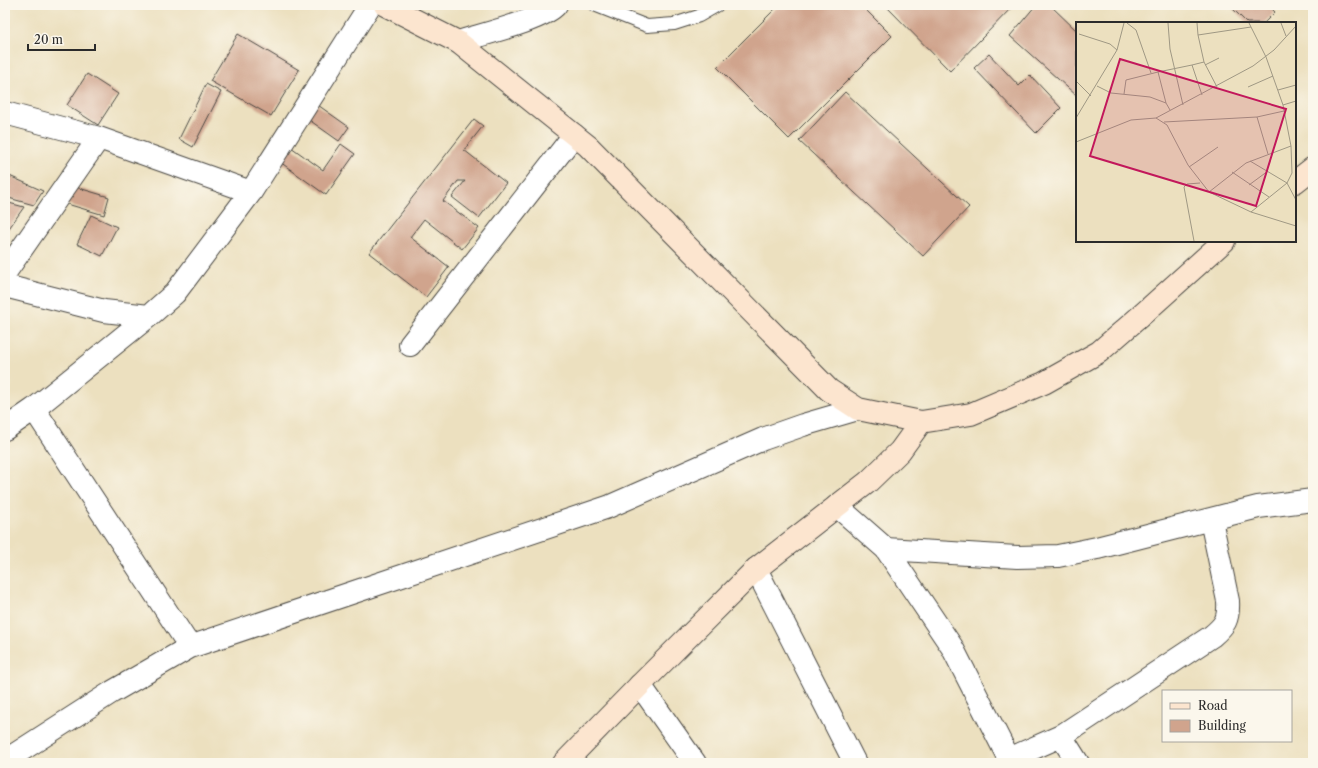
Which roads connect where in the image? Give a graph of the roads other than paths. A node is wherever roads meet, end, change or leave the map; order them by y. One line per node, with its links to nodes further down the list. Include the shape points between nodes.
1 (370, 5): 12 (street)
2 (385, 5): 6 (street)
3 (556, 5): 6 (street, via 536,17)
4 (594, 5): 5 (lane, via 647,26 674,24 699,16)
5 (718, 5)
6 (458, 42): 8 (street)
7 (5, 113): 9 (street)
8 (574, 135): 17 (street); 19 (street, via 588,146 829,390)
9 (99, 138): 12 (street); 14 (street)
10 (1313, 168): 11 (street)
11 (1296, 181)
12 (251, 192): 16 (street, via 175,293)
13 (1223, 242): 20 (street, via 1099,352 1044,383 970,414)
14 (5, 273)
15 (5, 286): 16 (street, via 104,311)
16 (149, 316): 18 (street)
17 (410, 345)
18 (34, 409): 21 (street); 27 (street)
19 (858, 409): 20 (street); 27 (street, via 763,439 608,507)
20 (921, 422): 23 (street, via 900,451)
21 (5, 429)
22 (1313, 500): 24 (street, via 1258,507)
23 (838, 506): 25 (street); 26 (street)
24 (1211, 520): 25 (street, via 1058,556 1017,558); 29 (street, via 1228,602 1229,614 1222,627)
25 (886, 548): 31 (street, via 952,647)
26 (756, 569): 28 (street); 34 (street)
27 (190, 647): 30 (street)
28 (640, 685): 32 (street); 33 (street)
29 (1061, 736): 31 (street); 35 (street)
30 (12, 753)
31 (1005, 761)
32 (564, 763)
33 (695, 763)
34 (855, 763)
35 (1078, 763)

